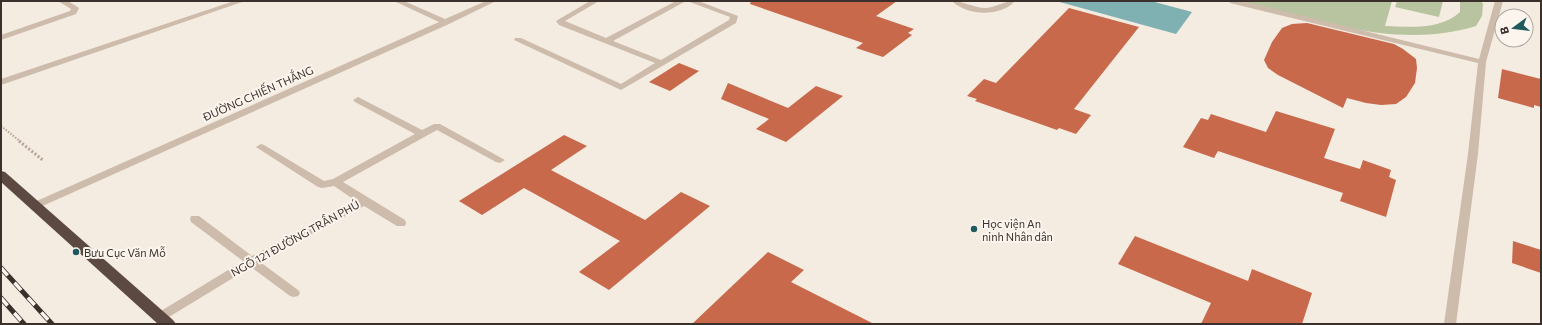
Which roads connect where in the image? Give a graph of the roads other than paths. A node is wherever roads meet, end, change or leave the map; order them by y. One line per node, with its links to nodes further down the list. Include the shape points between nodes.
1 (62, 1): 13 (street, via 75,8 73,12)
2 (398, 1): 12 (street)
3 (492, 1): 12 (street, ĐƯỜNG CHIẾN THẮNG)
4 (595, 1): 15 (street, via 560,21)
5 (682, 1): 15 (street)
6 (691, 1): 17 (street, via 734,16 733,22)
7 (956, 1): 8 (street, via 970,8 995,10)
8 (1011, 1)
9 (1233, 1): 16 (street)
10 (1499, 1): 16 (street)
11 (238, 2): 18 (street)
12 (446, 22): 26 (street, ĐƯỜNG CHIẾN THẮNG)
13 (1, 38)
14 (518, 40): 17 (street, via 620,87)
15 (607, 41): 17 (street)
16 (1482, 62): 32 (street, via 1473,154)
17 (661, 63)
18 (1, 82)
19 (358, 100): 20 (street)
20 (422, 134): 22 (street, via 437,126); 24 (street)
21 (261, 147): 24 (street, via 322,185)
22 (500, 160)
23 (1, 175): 26 (highway)
24 (336, 182): 25 (street, NGÕ 121 ĐƯỜNG TRẦN PHÚ)
25 (364, 201): 28 (street); 29 (street, NGÕ 121 ĐƯỜNG TRẦN PHÚ)
26 (34, 206): 31 (highway)
27 (195, 219): 29 (street)
28 (401, 223)
29 (251, 262): 30 (street); 31 (street, NGÕ 121 ĐƯỜNG TRẦN PHÚ, via 179,304)
30 (294, 293)
31 (164, 320)
32 (1450, 324)

